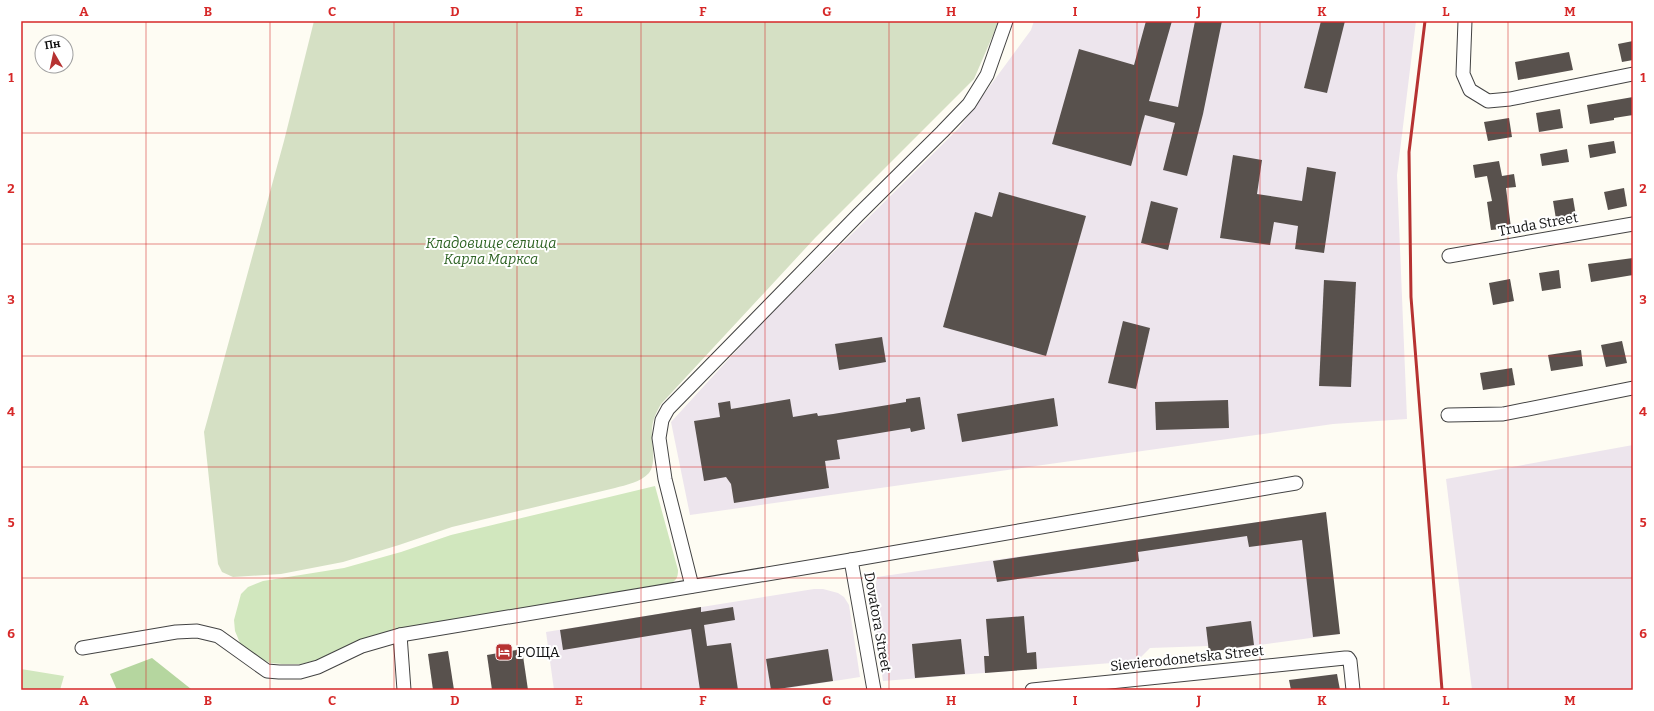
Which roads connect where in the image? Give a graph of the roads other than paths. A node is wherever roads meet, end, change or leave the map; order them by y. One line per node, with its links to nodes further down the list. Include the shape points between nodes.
1 (1006, 21): 10 (street, via 987,75 969,104 668,409 662,420 660,445 665,479)
2 (1465, 21): 3 (street, via 1463,74 1470,90 1488,101 1510,99)
3 (1633, 74)
4 (1633, 224): 5 (street, Truda Street)
5 (1449, 256)
6 (1633, 388): 7 (street, via 1503,414)
7 (1448, 415)
8 (1296, 483): 9 (street)
9 (851, 560): 10 (street); 14 (street, Dovatora Street)
10 (692, 586): 11 (street)
11 (400, 634): 12 (street, via 362,646 318,667 300,672 267,671 218,636 197,631 176,632); 13 (street)
12 (82, 648)
13 (404, 690)
14 (874, 690)
15 (1032, 690): 16 (street, Sievierodonetska Street, via 1345,658 1350,661)
16 (1353, 690)

